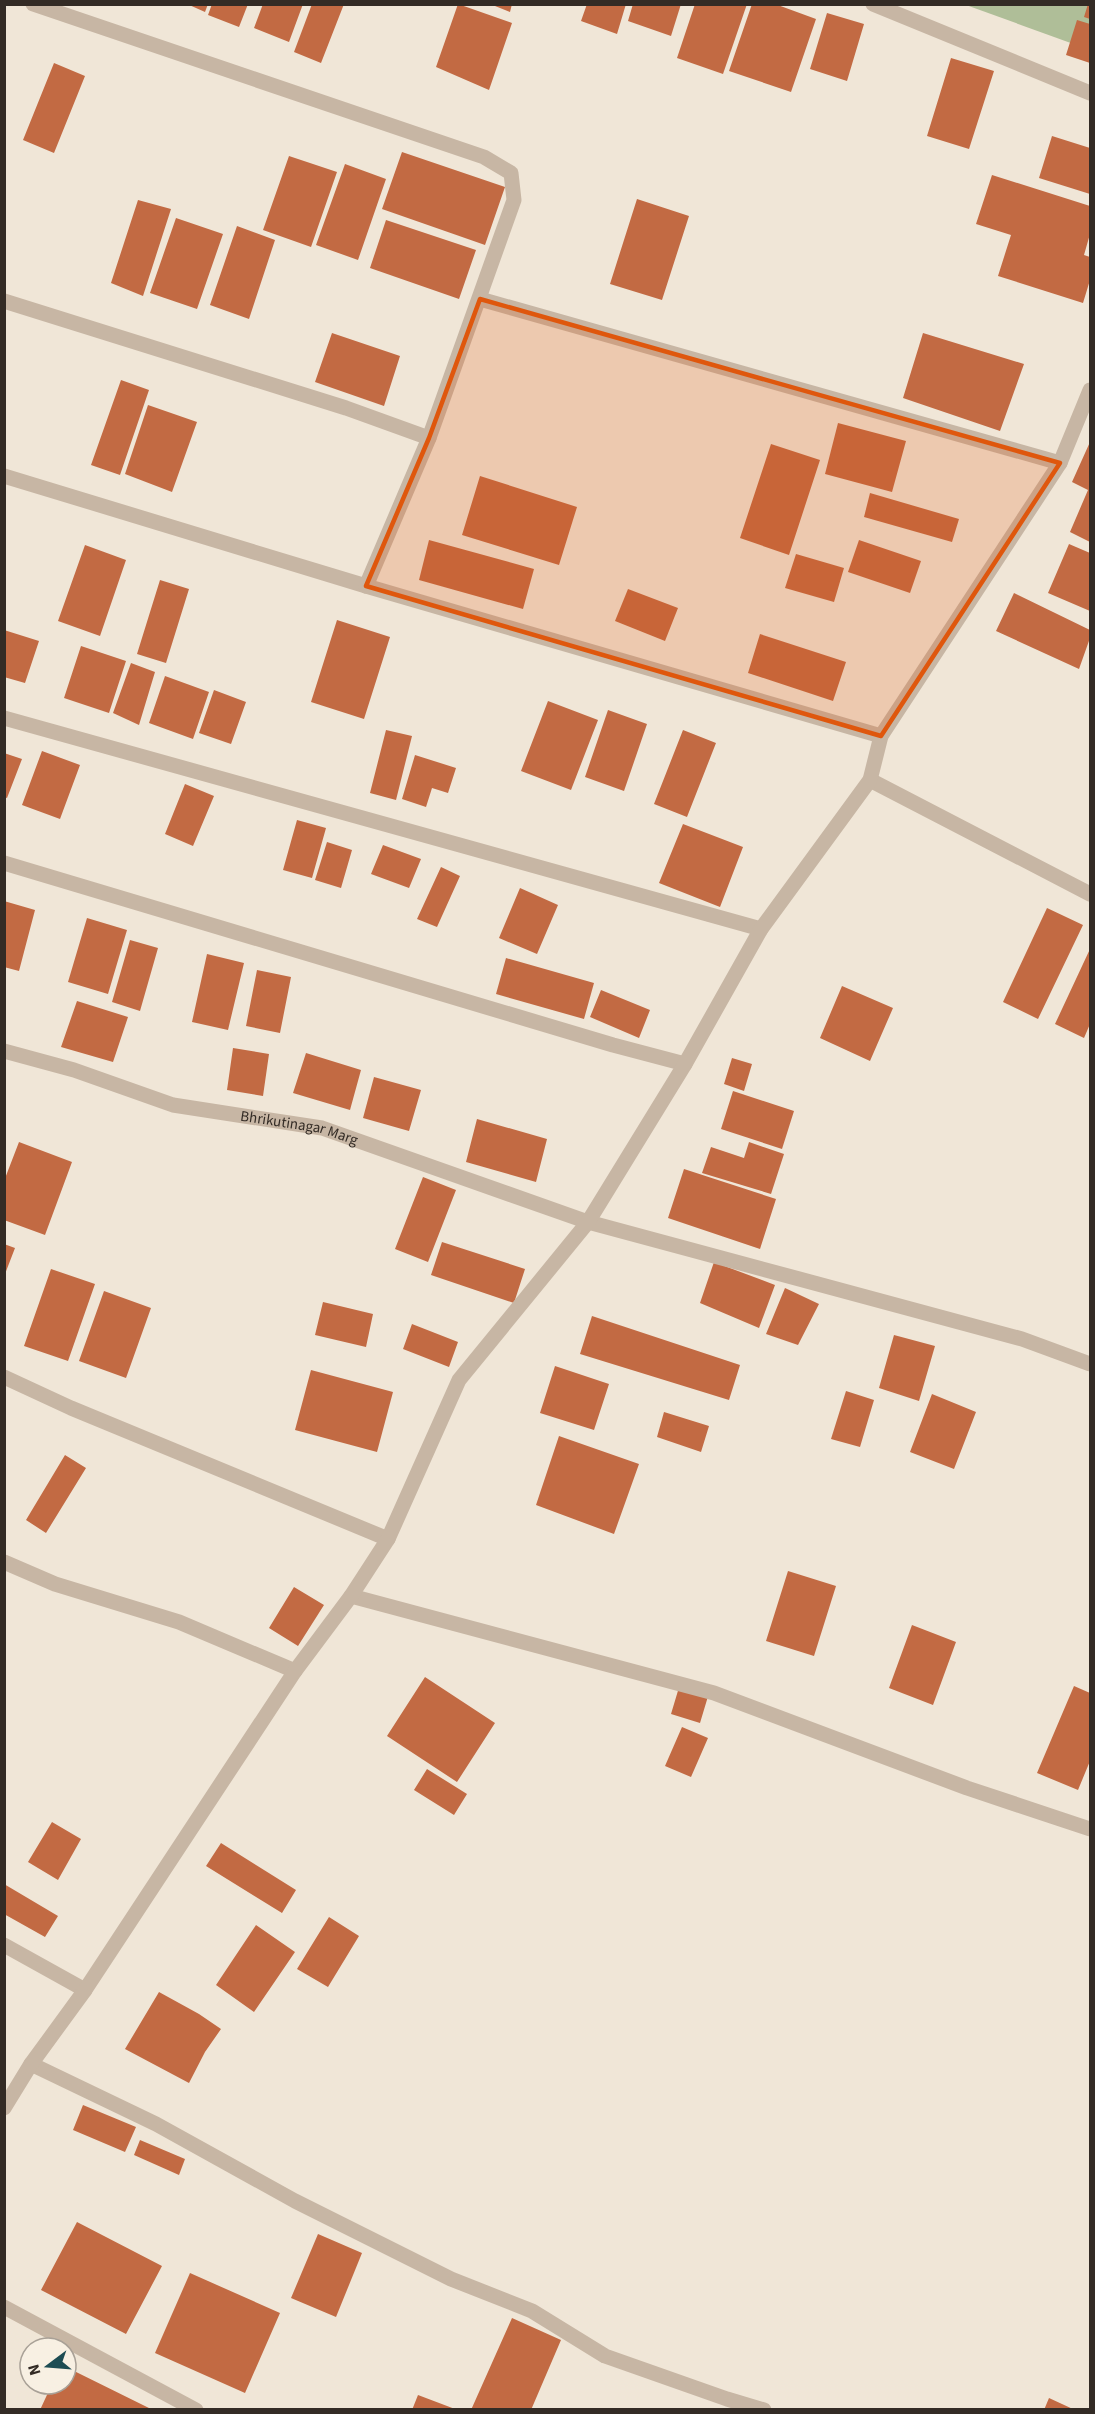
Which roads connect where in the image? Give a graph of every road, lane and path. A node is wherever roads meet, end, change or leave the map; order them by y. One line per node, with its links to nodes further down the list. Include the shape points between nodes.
1 (33, 4): 4 (street, via 484,157 511,173 514,200)
2 (873, 4): 3 (street)
3 (1090, 93)
4 (480, 299): 7 (street); 8 (street)
5 (4, 301): 7 (street, via 346,408)
6 (1090, 390): 8 (street)
7 (429, 438): 10 (street)
8 (1060, 464): 12 (street)
9 (4, 476): 10 (street)
10 (366, 586): 12 (street)
11 (4, 718): 16 (street)
12 (881, 736): 13 (street)
13 (870, 780): 15 (street); 16 (street)
14 (4, 862): 18 (street)
15 (1090, 894)
16 (761, 929): 18 (street)
17 (4, 1051): 19 (street, Bhrikutinagar Marg, via 74,1070 173,1105 322,1128)
18 (686, 1064): 19 (street)
19 (588, 1222): 20 (street, Bhrikutinagar Marg, via 1022,1339); 22 (street, via 459,1380)
20 (1090, 1364)
21 (4, 1377): 22 (street)
22 (388, 1539): 24 (street)
23 (4, 1562): 25 (street, via 55,1584 179,1622)
24 (351, 1596): 25 (street); 26 (street, via 714,1693 967,1788)
25 (296, 1671): 28 (street)
26 (1090, 1829)
27 (4, 1946): 28 (street)
28 (85, 1990): 29 (street)
29 (31, 2064): 30 (street); 33 (street, via 156,2124 295,2201 450,2279 532,2311 605,2356)
30 (4, 2108)
31 (4, 2307): 32 (street)
32 (196, 2409)
33 (764, 2409)

